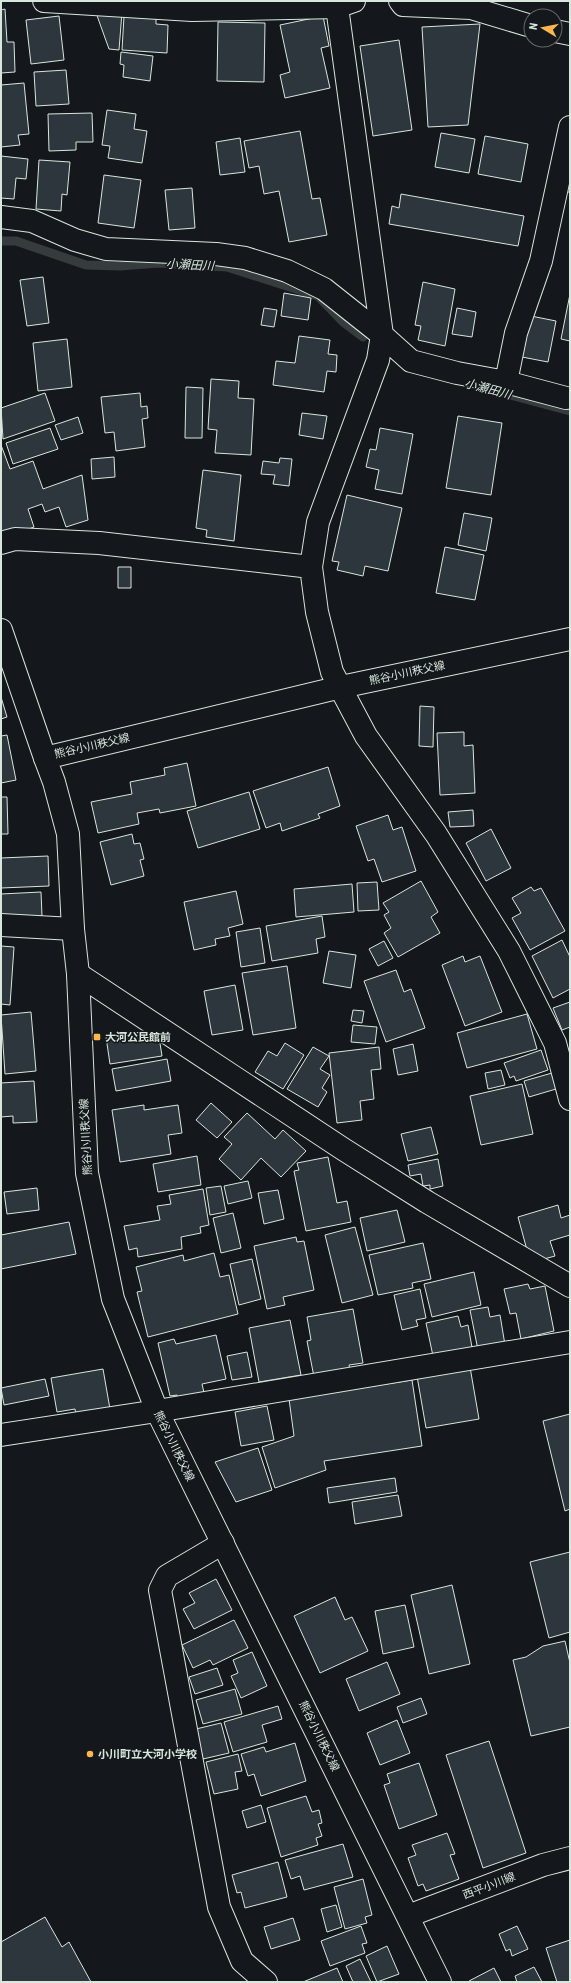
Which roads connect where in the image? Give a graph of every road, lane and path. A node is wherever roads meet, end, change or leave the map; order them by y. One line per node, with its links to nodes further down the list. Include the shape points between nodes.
1 (44, 1): 4 (street)
2 (400, 1): 5 (street, via 403,5 471,8)
3 (346, 4): 4 (street); 8 (street)
4 (191, 6)
5 (523, 24)
6 (570, 127): 9 (street, via 541,261 516,333)
7 (1, 217): 8 (street, via 32,221 75,240 106,249 216,254 245,258 287,271 324,289)
8 (382, 335): 9 (street, via 411,361); 12 (street, via 378,360 318,522)
9 (506, 382): 10 (street)
10 (566, 398)
11 (1, 543): 12 (street, via 15,539 99,542)
12 (311, 567): 15 (street, via 317,612 332,672)
13 (1, 630): 16 (street)
14 (570, 639): 15 (street, 熊谷小川秩父線)
15 (340, 687): 16 (street, 熊谷小川秩父線); 20 (street, via 366,736 436,834 509,951 554,1043)
16 (45, 758): 18 (street, 熊谷小川秩父線, via 68,834)
17 (1, 925): 18 (street)
18 (73, 929): 19 (street, 熊谷小川秩父線)
19 (78, 974): 21 (street, via 356,1157); 23 (street, 熊谷小川秩父線, via 87,1173 113,1299)
20 (570, 1099)
21 (570, 1286)
22 (570, 1342): 23 (street)
23 (157, 1411): 24 (street); 25 (street, 熊谷小川秩父線)
24 (1, 1435)
25 (223, 1544): 27 (street, 熊谷小川秩父線); 28 (street, via 167,1576 160,1590 219,1907 242,1961)
26 (570, 1858): 27 (street, 西平小川線, via 543,1865)
27 (408, 1916): 29 (street, 熊谷小川秩父線)
28 (266, 1982)
29 (440, 1982)

